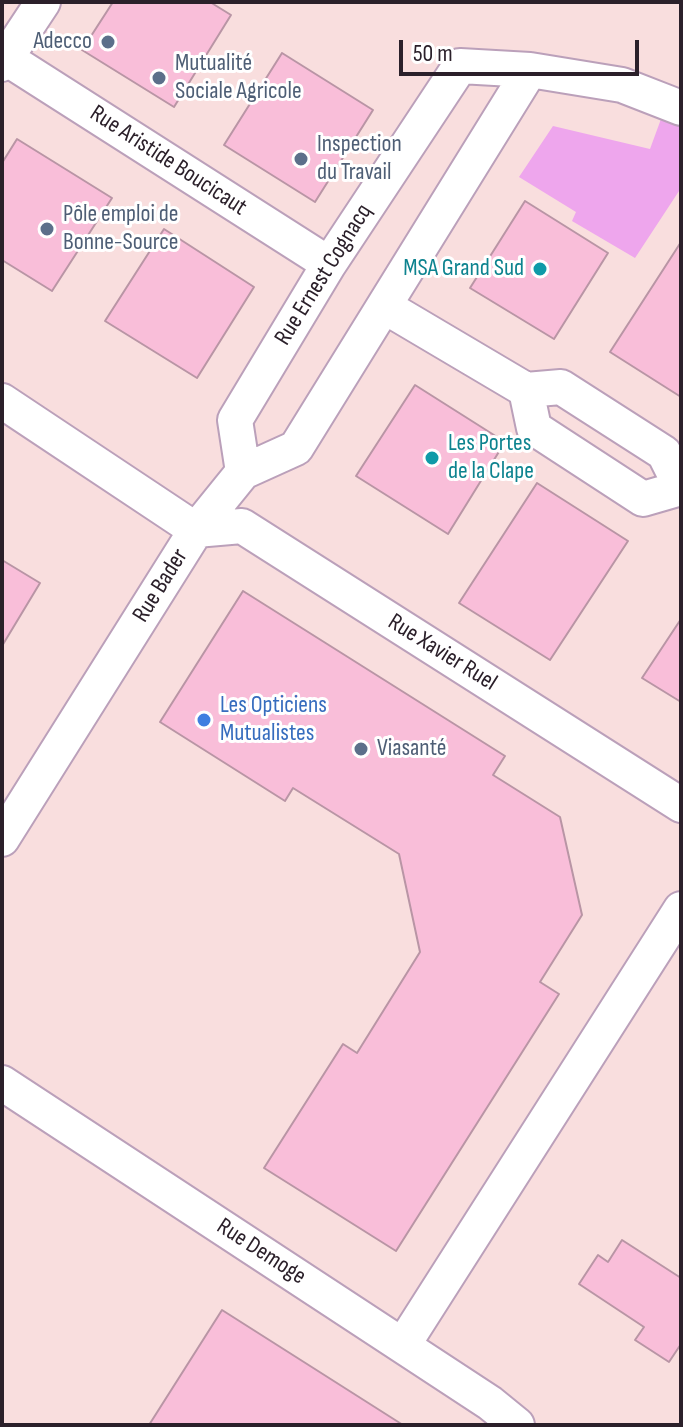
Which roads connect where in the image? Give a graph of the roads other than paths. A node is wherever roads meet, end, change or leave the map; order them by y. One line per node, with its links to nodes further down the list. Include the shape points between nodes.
1 (43, 2): 2 (street, Rue Aristide Boucicaut)
2 (4, 61): 5 (street, Rue Aristide Boucicaut)
3 (530, 70): 4 (street, Rue Ernest Cognacq, via 622,85); 5 (street, Rue Ernest Cognacq, via 460,66); 6 (street)
4 (681, 108)
5 (329, 264): 9 (street, Rue Ernest Cognacq, via 235,420)
6 (384, 306): 7 (street); 9 (street, via 296,448)
7 (526, 390): 10 (street, via 561,387 574,395 664,453); 10 (street, via 534,428 643,499)
8 (2, 401): 11 (street, Rue Bader)
9 (243, 472): 11 (street)
10 (681, 488)
11 (196, 530): 12 (street, Rue Xavier Ruel, via 242,526); 13 (street, Rue Bader)
12 (681, 805)
13 (2, 839)
14 (681, 909): 16 (street)
15 (2, 1083): 16 (street, Rue Demoge)
16 (403, 1345): 17 (street, Rue Demoge)
17 (517, 1425)

